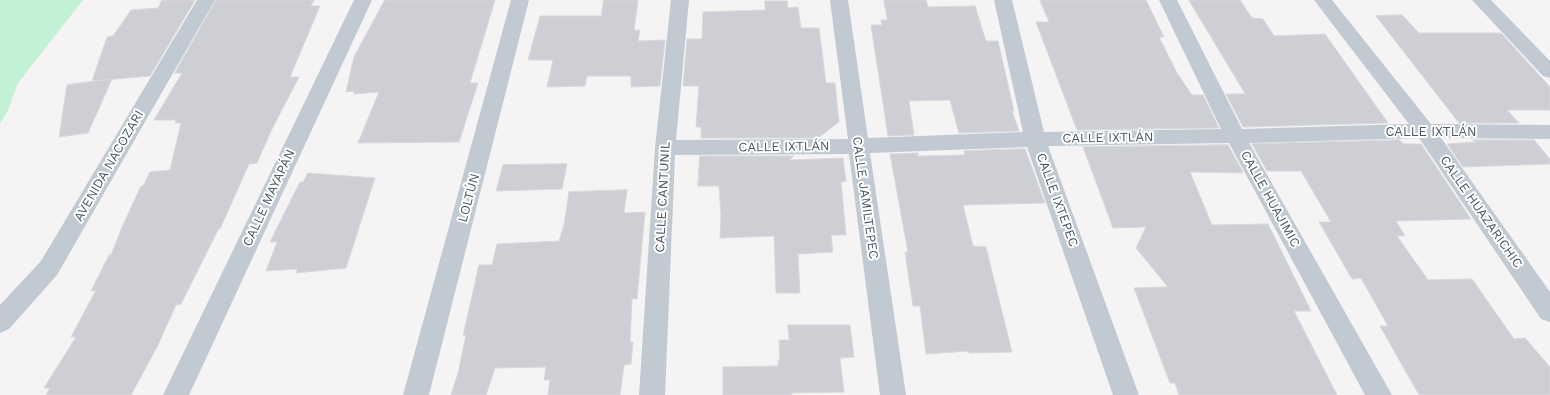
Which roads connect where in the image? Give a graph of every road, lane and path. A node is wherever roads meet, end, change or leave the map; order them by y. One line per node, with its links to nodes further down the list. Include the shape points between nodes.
1 (206, 0): 18 (street, AVENIDA NACOZARI, via 49,268)
2 (363, 0): 19 (street, CALLE MAYAPÁN)
3 (520, 0): 20 (street, LOLTÚN)
4 (680, 0): 16 (street, CALLE CANTUNIL)
5 (839, 0): 15 (street, CALLE JAMILTEPEC)
6 (1002, 0): 14 (street, CALLE IXTEPEC)
7 (1168, 0): 13 (street, CALLE HUAJIMIC)
8 (1323, 0): 11 (street, CALLE HUAZARICHIC)
9 (1481, 0): 10 (street)
10 (1550, 72)
11 (1425, 131): 12 (street, CALLE IXTLÁN); 13 (street, CALLE IXTLÁN); 17 (street, CALLE HUAZARICHIC)
12 (1550, 132)
13 (1235, 136): 14 (street, CALLE IXTLÁN); 24 (street, CALLE HUAJIMIC)
14 (1035, 139): 15 (street, CALLE IXTLÁN); 23 (street, CALLE IXTEPEC)
15 (858, 146): 16 (street, CALLE IXTLÁN); 22 (street, CALLE JAMILTEPEC)
16 (665, 148): 21 (street, CALLE CANTUNIL)
17 (1550, 312)
18 (0, 322)
19 (176, 395)
20 (416, 395)
21 (652, 395)
22 (893, 395)
23 (1126, 395)
24 (1379, 395)

